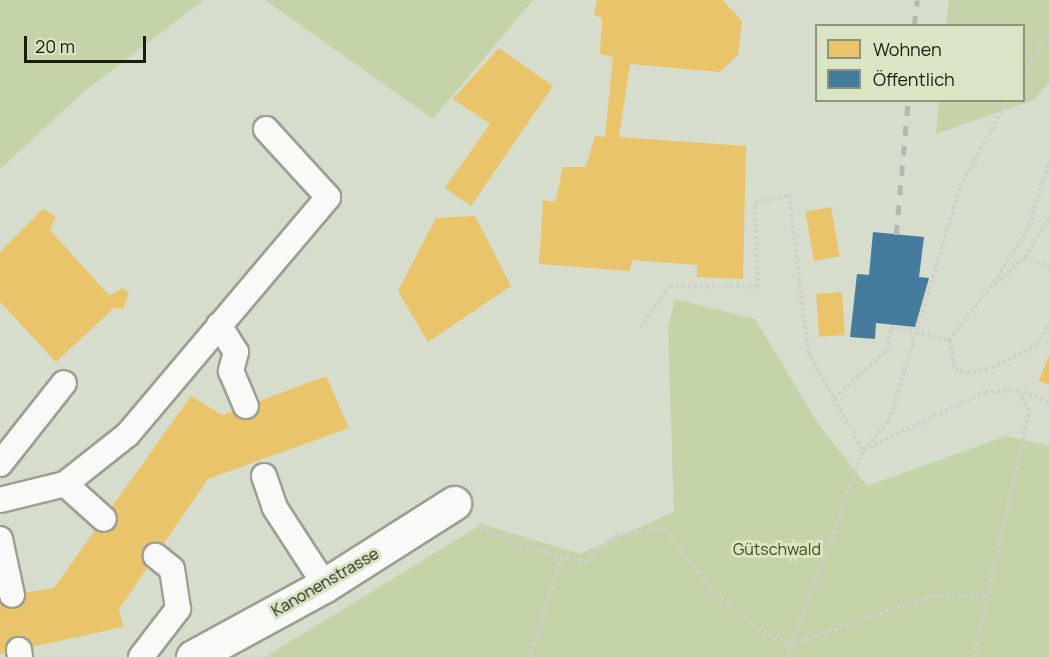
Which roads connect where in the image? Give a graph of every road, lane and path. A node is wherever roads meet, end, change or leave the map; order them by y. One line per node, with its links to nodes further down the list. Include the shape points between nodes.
1 (1049, 33): 2 (path)
2 (1025, 70)
3 (1007, 102): 19 (path, via 960,187 889,421)
4 (266, 129): 11 (lane, via 328,197)
5 (1049, 163): 9 (path, via 1027,231)
6 (1049, 218): 7 (path)
7 (1025, 257): 8 (path); 9 (path)
8 (1049, 266)
9 (990, 288): 13 (path)
10 (1049, 323): 13 (path, via 1037,345 992,368 967,373 955,369)
11 (219, 325): 18 (lane, via 236,352 231,371); 22 (lane, via 128,434)
12 (640, 327): 16 (path, via 670,286 758,287 755,203 789,195 808,352)
13 (949, 340): 16 (path, bridge, via 891,328 886,351)
14 (64, 383): 20 (lane)
15 (1017, 390): 17 (path); 19 (path, via 985,392); 32 (path, via 1029,410)
16 (834, 398): 19 (path)
17 (1049, 402)
18 (246, 406)
19 (864, 451): 33 (path)
20 (0, 464)
21 (264, 476): 30 (lane, via 275,508)
22 (65, 484): 23 (lane); 25 (lane)
23 (0, 500)
24 (454, 503): 30 (street, Kanonenstrasse)
25 (104, 519)
26 (486, 532): 29 (path)
27 (0, 539): 31 (lane)
28 (156, 556): 34 (lane, via 172,569 178,609)
29 (561, 558): 33 (path, via 586,562 616,535 664,528 712,591 753,626); 36 (path)
30 (326, 585): 35 (street, Kanonenstrasse)
31 (12, 595)
32 (989, 596): 33 (path, via 934,596); 38 (path)
33 (789, 645): 37 (path)
34 (141, 657)
35 (193, 657)
36 (530, 657)
37 (786, 657)
38 (974, 657)

